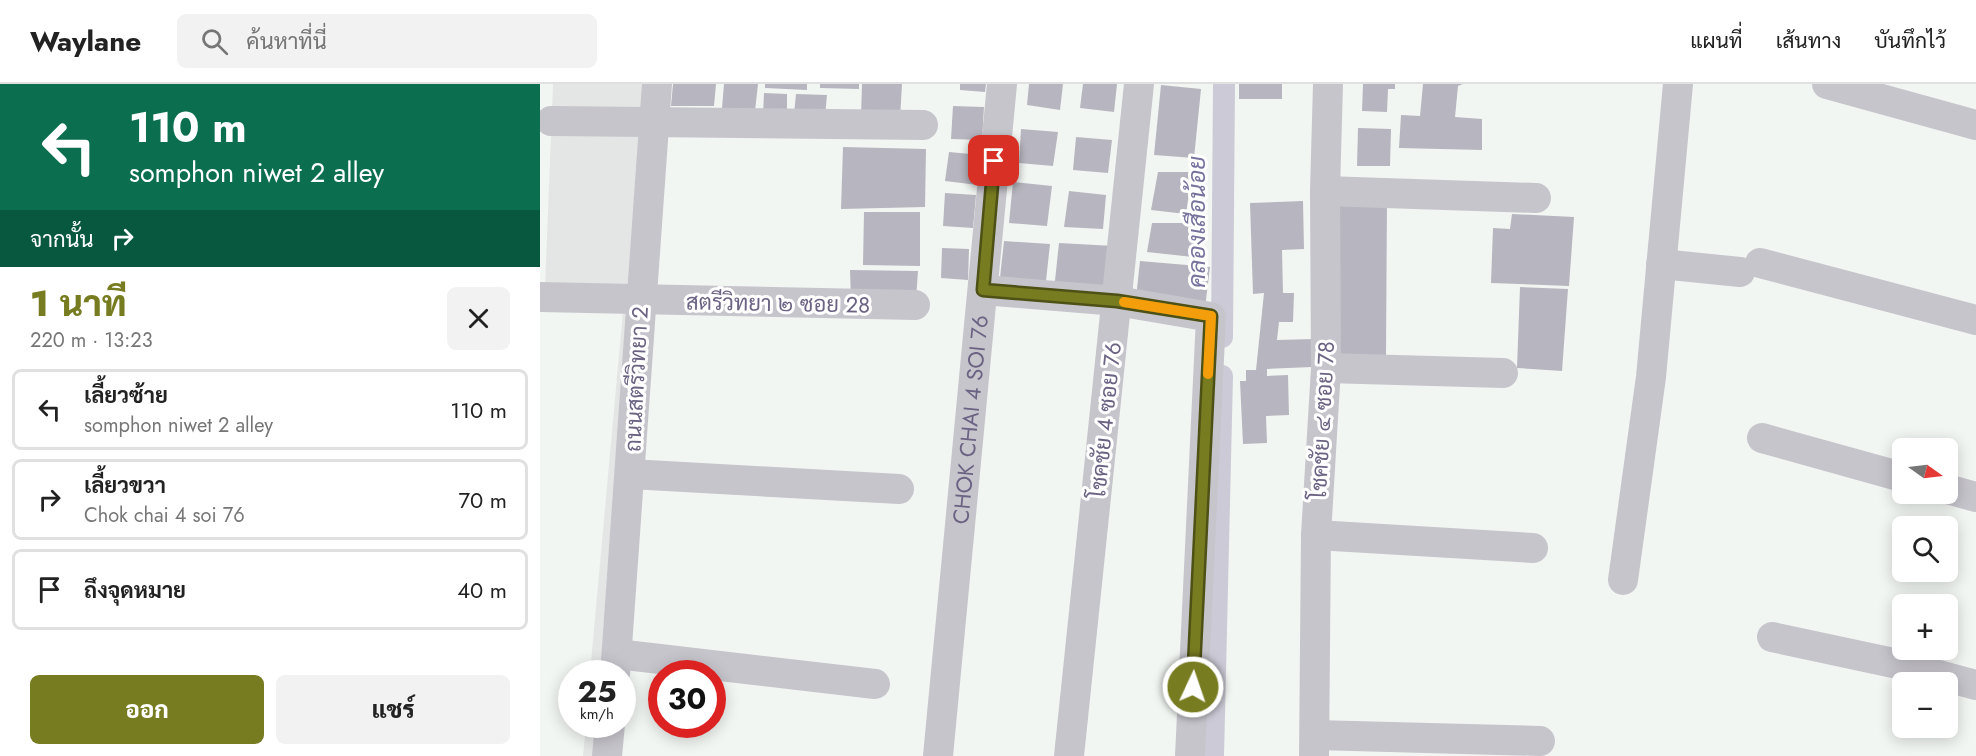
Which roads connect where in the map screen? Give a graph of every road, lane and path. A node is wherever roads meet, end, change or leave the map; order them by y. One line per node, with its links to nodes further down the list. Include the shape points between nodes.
1 (657, 84): 8 (street, ถนนสตรีวิทยา 2)
2 (1002, 84): 14 (street, CHOK CHAI 4 SOI 76)
3 (1139, 84): 17 (street, โชคชัย 4 ซอย 76)
4 (1328, 84): 11 (street, โชคชัย ๔ ซอย 78)
5 (1678, 84): 13 (street)
6 (1827, 84): 9 (street)
7 (551, 122): 8 (street)
8 (656, 123): 10 (street); 16 (street, ถนนสตรีวิทยา 2)
9 (1976, 124)
10 (923, 125)
11 (1325, 191): 12 (street); 20 (street, โชคชัย ๔ ซอย 78)
12 (1536, 198)
13 (1661, 264): 19 (street, via 1750,267); 30 (street, via 1651,377)
14 (983, 290): 17 (street); 40 (street, CHOK CHAI 4 SOI 76)
15 (540, 297): 16 (street, สตรีวิทยา ๒ ซอย 28)
16 (640, 300): 18 (street, สตรีวิทยา ๒ ซอย 28); 23 (street, ถนนสตรีวิทยา 2)
17 (1117, 301): 41 (street, โชคชัย 4 ซอย 76); 42 (street, via 1211,316)
18 (915, 305)
19 (1976, 320)
20 (1326, 368): 21 (street); 28 (street, โชคชัย ๔ ซอย 78)
21 (1503, 373)
22 (1762, 438): 24 (street)
23 (630, 474): 25 (street); 32 (street, ถนนสตรีวิทยา 2)
24 (1892, 474)
25 (899, 489)
26 (1958, 492): 27 (street)
27 (1976, 498)
28 (1316, 535): 29 (street); 38 (street, โชคชัย ๔ ซอย 78)
29 (1533, 548)
30 (1623, 580)
31 (1772, 637): 35 (street)
32 (616, 660)
33 (636, 666): 34 (street)
34 (875, 684)
35 (1976, 685)
36 (609, 738): 39 (street)
37 (1540, 741): 38 (street)
38 (1315, 746)
39 (607, 756)
40 (938, 756)
41 (1069, 756)
42 (1190, 756)

